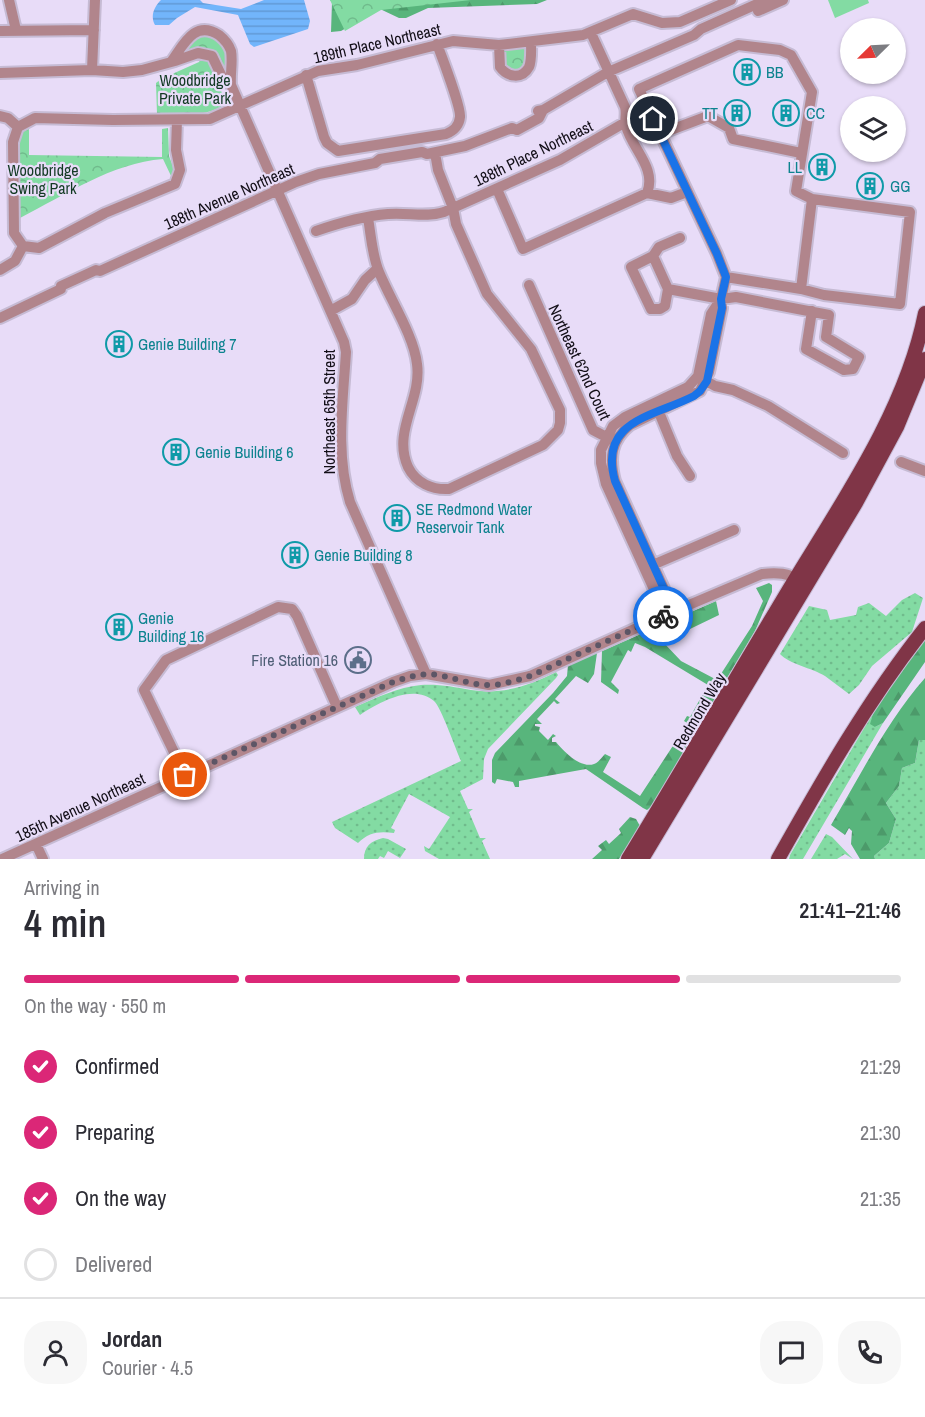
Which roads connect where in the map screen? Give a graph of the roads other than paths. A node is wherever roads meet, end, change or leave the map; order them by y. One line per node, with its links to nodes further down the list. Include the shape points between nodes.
1 (9, 0): 6 (street)
2 (95, 0): 7 (street)
3 (731, 0): 9 (street, 189th Place Northeast, via 680,22 662,23 633,14)
4 (766, 0): 10 (street, 188th Avenue Northeast)
5 (783, 0): 10 (street, 188th Avenue Northeast, via 704,35)
6 (16, 30): 7 (street); 8 (street)
7 (94, 30): 15 (street)
8 (0, 31)
9 (591, 33): 11 (street, 189th Place Northeast); 16 (street)
10 (694, 35): 16 (street, 188th Avenue Northeast)
11 (531, 42): 13 (street, 189th Place Northeast); 13 (street, via 530,65 518,75 508,74 500,67)
12 (437, 44): 13 (street, 189th Place Northeast, via 460,41); 18 (street, 189th Place Northeast); 18 (street, via 460,112 458,125 446,134 343,150 332,148 324,137)
13 (499, 45)
14 (171, 62): 15 (street, Northeast 65th Street, via 123,72); 19 (street, Northeast 65th Street, via 198,53 212,56 224,81); 19 (street, via 190,36 204,31 214,33 231,50)
15 (92, 70): 17 (street, Northeast 65th Street)
16 (608, 72): 23 (street, via 627,113); 26 (street, 188th Avenue Northeast, via 512,128 465,146)
17 (0, 73)
18 (306, 75): 20 (street, 189th Place Northeast)
19 (231, 85): 20 (street, Northeast 65th Street)
20 (241, 104): 22 (street, 189th Place Northeast, via 210,119); 28 (street, Northeast 65th Street)
21 (0, 116): 24 (street)
22 (177, 120): 24 (street, 189th Place Northeast, via 35,118); 39 (street, via 180,170 175,184 105,213 39,248)
23 (624, 123): 29 (street, 188th Place Northeast, via 560,160); 31 (street, via 649,172)
24 (18, 127): 33 (street, via 13,141)
25 (660, 134): 27 (street, via 708,116 729,128 734,139); 27 (street, via 639,89 738,45 780,50 791,55 812,92); 30 (street)
26 (431, 153): 28 (street, 188th Avenue Northeast, via 380,159); 35 (street)
27 (801, 153): 34 (street, via 796,190)
28 (278, 189): 48 (street, Northeast 65th Street); 51 (street, 188th Avenue Northeast, via 100,272 96,270 69,282 61,290)
29 (497, 189): 31 (street, via 523,249); 35 (street, 188th Place Northeast)
30 (687, 192): 31 (street, via 671,198); 43 (street)
31 (647, 193)
32 (0, 196): 33 (street)
33 (13, 197): 39 (street, via 14,232)
34 (812, 199): 45 (street); 45 (street, via 909,212 900,304)
35 (453, 208): 36 (street, 188th Place Northeast, via 436,214 389,213); 41 (street, via 456,224 487,294 531,349 560,410 558,430 552,438 449,489 424,484 409,468 402,442 417,381 416,354)
36 (368, 218): 37 (street, 188th Place Northeast); 41 (street)
37 (316, 231)
38 (680, 238): 40 (street, via 659,247)
39 (23, 246): 42 (street, via 15,261)
40 (653, 256): 46 (street); 46 (street, via 631,267 651,309 663,308)
41 (377, 269): 48 (street, via 352,299)
42 (0, 270)
43 (726, 277): 45 (street); 47 (street)
44 (529, 285): 55 (street, Northeast 62nd Court, via 593,429)
45 (801, 289)
46 (668, 290): 47 (street)
47 (721, 299): 49 (street, via 736,297); 53 (street, via 722,308)
48 (332, 310): 65 (street, Northeast 65th Street, via 346,352 343,480)
49 (812, 311): 49 (street, via 829,315 826,337 859,357 852,369 844,370 806,349)
50 (925, 313): 62 (main road, via 921,336 886,421)
51 (0, 318)
52 (925, 359): 62 (main road, via 897,427 856,504)
53 (702, 379): 54 (street); 56 (street, via 768,406)
54 (657, 407): 55 (street, via 625,417 613,426); 59 (street, via 677,456)
55 (610, 439): 61 (street, via 601,450 603,474)
56 (843, 453)
57 (901, 462): 58 (street)
58 (925, 471)
59 (690, 476)
60 (734, 530): 61 (street)
61 (649, 567): 63 (street, via 662,607)
62 (801, 581): 63 (street, 185th Avenue Northeast, via 789,574 762,574); 71 (main road, Redmond Way); 72 (main road, Redmond Way)
63 (670, 613): 65 (street, 185th Avenue Northeast, via 509,682 489,685)
64 (925, 628): 73 (main road, via 871,701)
65 (426, 674): 66 (street, 185th Avenue Northeast, via 393,682)
66 (337, 707): 67 (street, 185th Avenue Northeast); 67 (street, via 292,609 278,608 166,660 144,690)
67 (185, 775): 68 (street, 185th Avenue Northeast)
68 (36, 844): 69 (street, 185th Avenue Northeast); 70 (street)
69 (2, 859)
70 (43, 859)
71 (628, 859)
72 (642, 859)
73 (778, 859)

